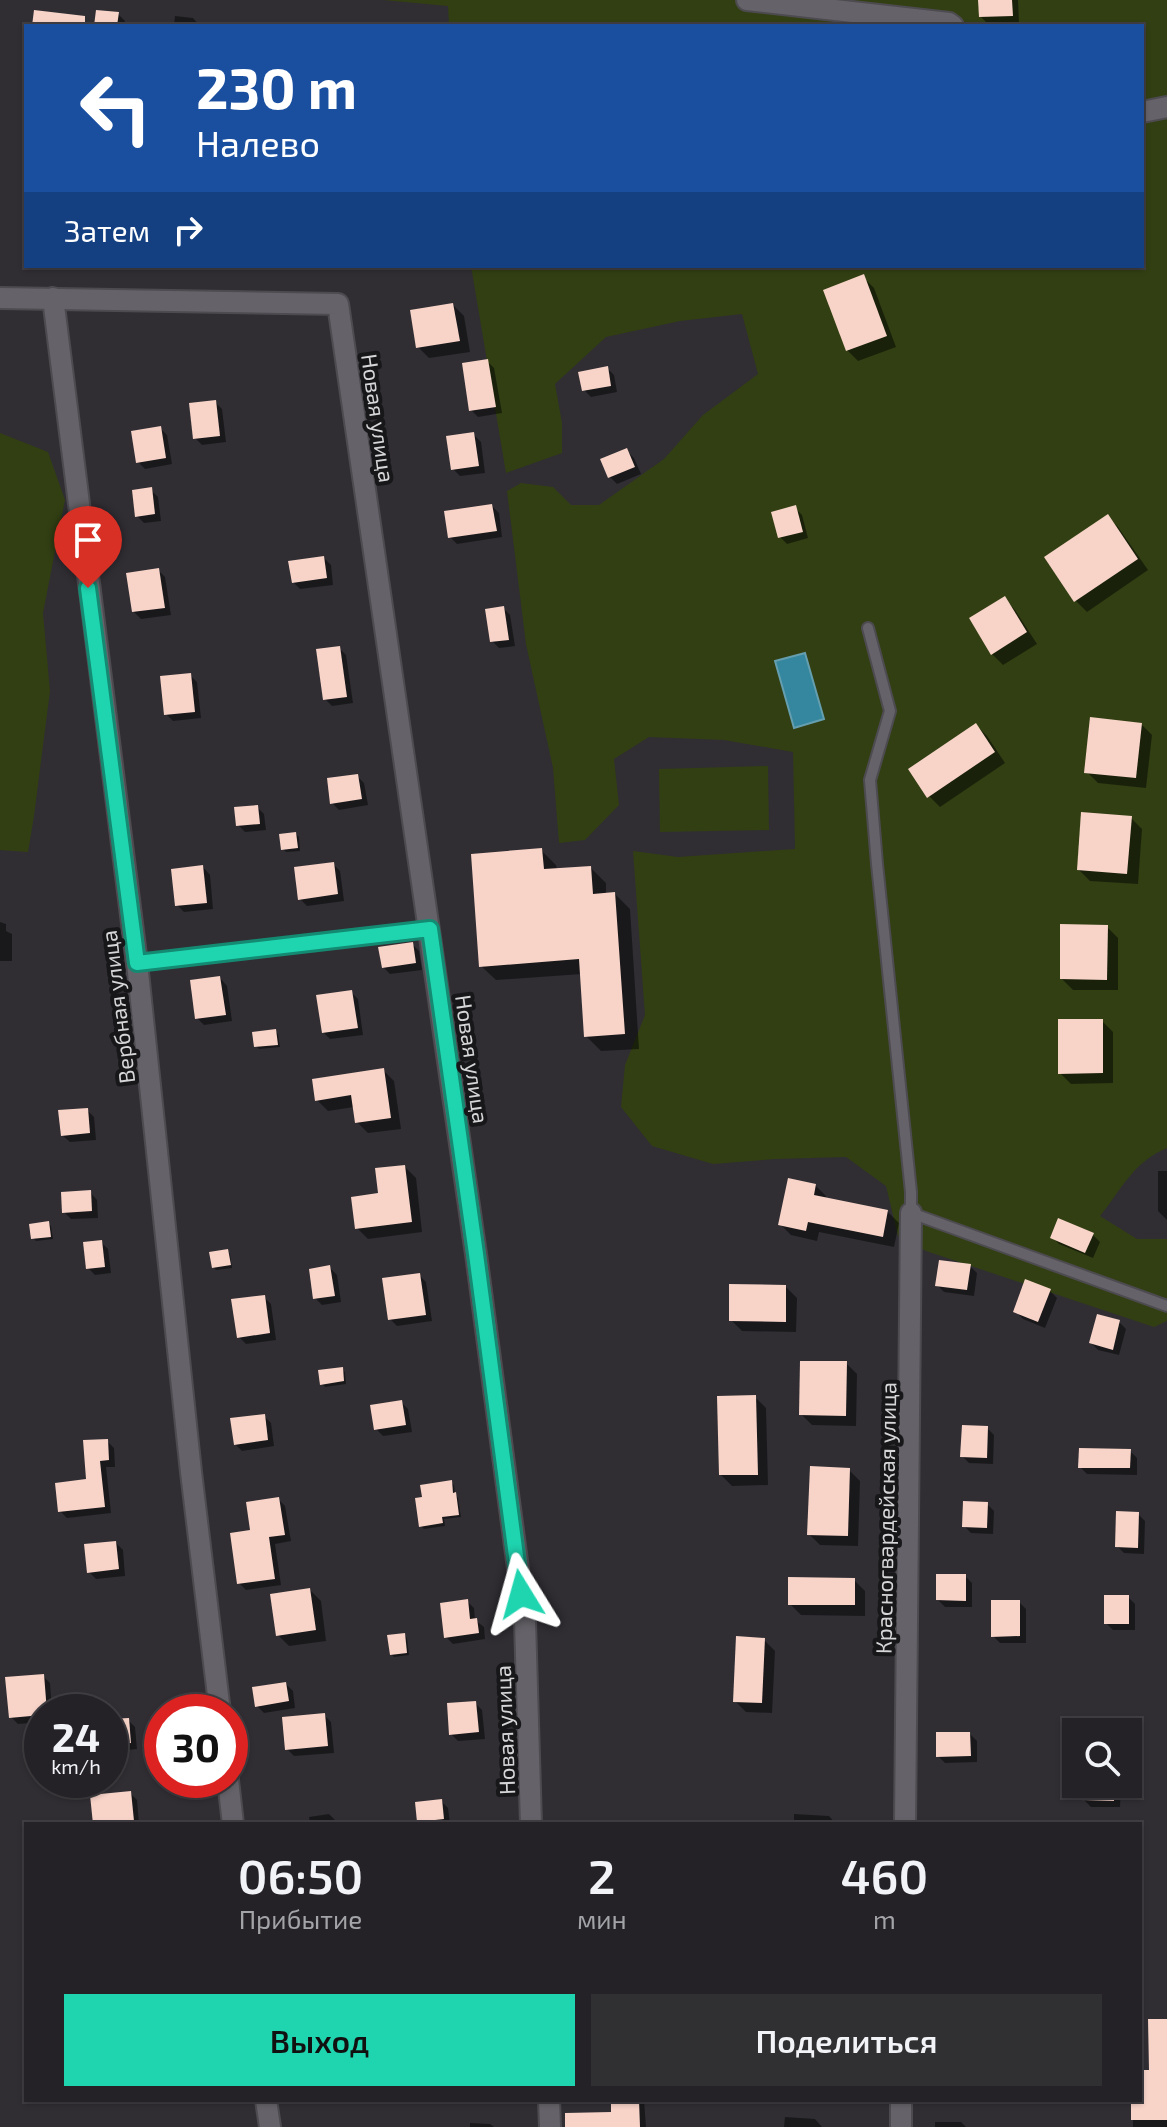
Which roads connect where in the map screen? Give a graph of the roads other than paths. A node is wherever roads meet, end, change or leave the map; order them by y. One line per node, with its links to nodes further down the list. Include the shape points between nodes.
1 (747, 0): 2 (street)
2 (950, 24)
3 (1167, 107): 4 (street)
4 (1144, 112)
5 (0, 298): 6 (street)
6 (53, 298): 8 (street, Новая улица, via 338,304); 9 (street, Вербная улица)
7 (868, 628): 10 (lane, via 890,711 870,780)
8 (430, 929): 9 (lane); 15 (street, Новая улица, via 525,1621)
9 (137, 963): 12 (street, Вербная улица)
10 (911, 1213): 11 (lane); 16 (street, Красногвардейская улица)
11 (1167, 1306)
12 (218, 1694)
13 (230, 1798): 14 (street)
14 (233, 1822)
15 (531, 1822)
16 (905, 1822)
17 (266, 2102): 20 (street)
18 (549, 2102): 21 (street)
19 (901, 2102): 22 (street)
20 (270, 2127)
21 (550, 2127)
22 (901, 2127)

